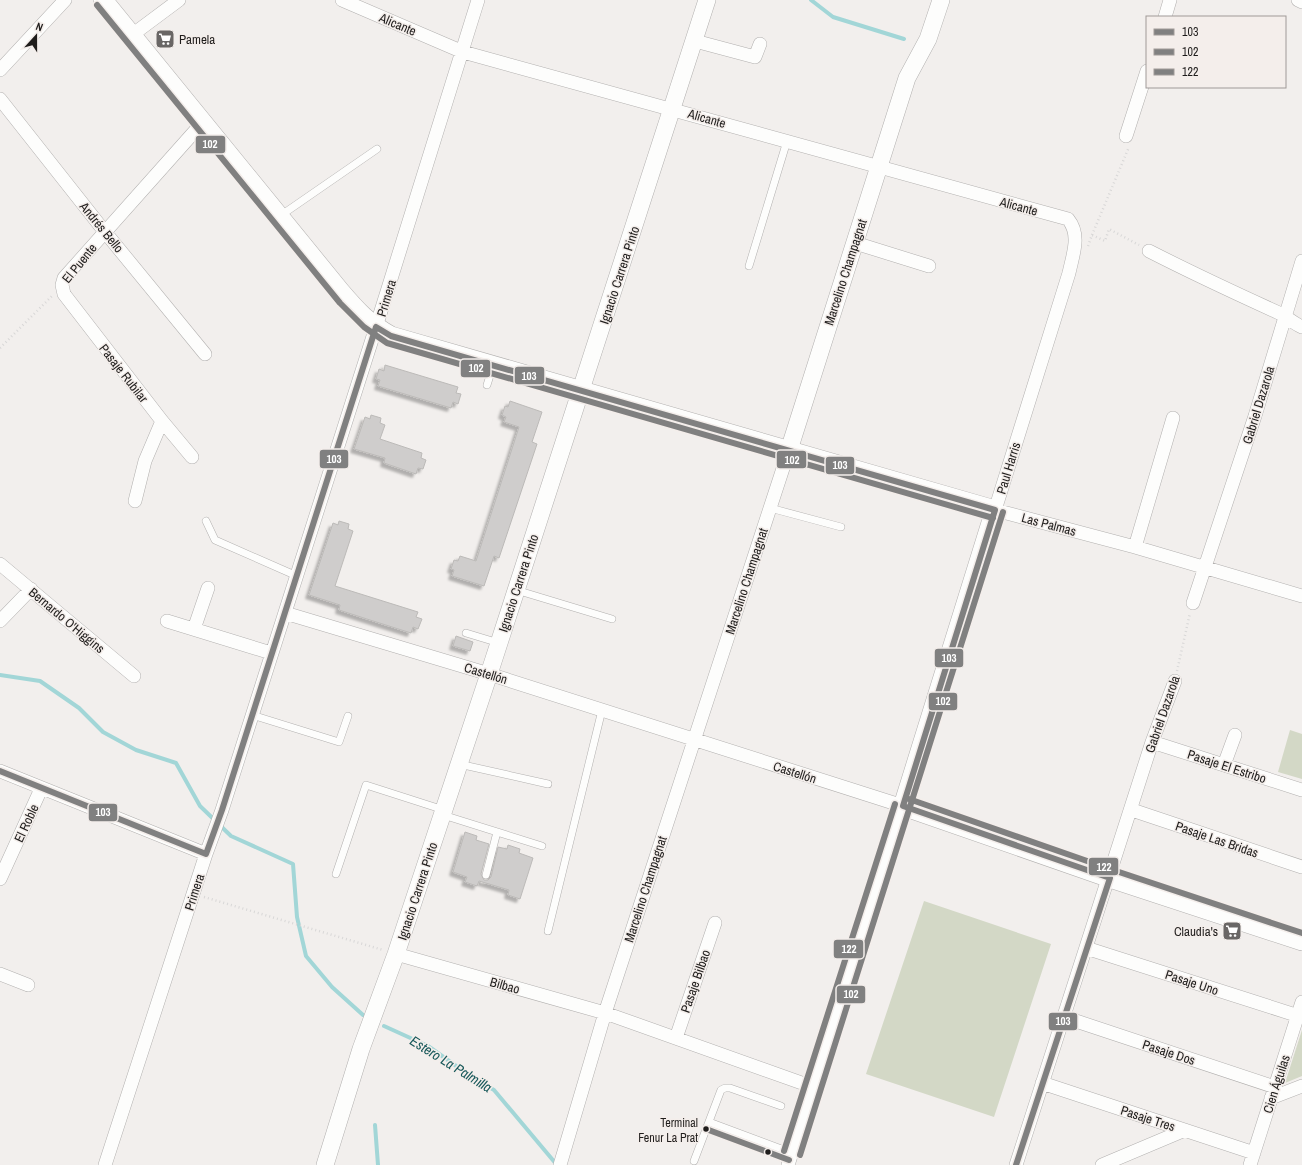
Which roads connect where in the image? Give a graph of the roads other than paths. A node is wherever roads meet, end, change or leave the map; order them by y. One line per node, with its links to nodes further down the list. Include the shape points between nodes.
1 (65, 0): 16 (street)
2 (103, 0): 12 (main road, Las Palmas)
3 (179, 0): 12 (street)
4 (342, 0): 15 (street, Alicante)
5 (478, 0): 15 (street, Primera)
6 (707, 0): 13 (street, Ignacio Carrera Pinto)
7 (941, 0): 24 (street, Marcelino Champagnat, via 928,38 907,78)
8 (1170, 0): 11 (street)
9 (1298, 0): 10 (street)
10 (1302, 2)
11 (1164, 16)
12 (132, 35): 20 (main road, Las Palmas)
13 (694, 41): 14 (street, via 755,58); 19 (street, Ignacio Carrera Pinto)
14 (760, 44)
15 (462, 52): 19 (street, Alicante); 36 (street, Primera)
16 (0, 70)
17 (1146, 74): 21 (street)
18 (0, 99): 27 (street, Andrés Bello)
19 (673, 109): 22 (street, Alicante); 40 (street, Ignacio Carrera Pinto)
20 (203, 122): 25 (main road, Las Palmas); 27 (street, El Puente)
21 (1126, 136)
22 (787, 141): 24 (street, Alicante); 31 (lane)
23 (378, 149): 25 (lane)
24 (879, 167): 26 (street, Alicante, via 1068,220); 28 (street, Marcelino Champagnat)
25 (279, 216): 36 (main road, Las Palmas, via 340,291)
26 (1074, 227): 47 (street, Paul Harris, via 1076,242 1069,272)
27 (105, 232): 33 (street, El Puente, via 64,278); 37 (street, Andrés Bello)
28 (855, 243): 32 (street); 43 (street, Marcelino Champagnat)
29 (1149, 251): 34 (street)
30 (1302, 261): 34 (street, Gabriel Dazarola)
31 (749, 266)
32 (929, 266)
33 (62, 285): 42 (street, Pasaje Rubilar, via 64,294)
34 (1284, 315): 35 (street); 52 (street, Gabriel Dazarola, via 1255,416)
35 (1302, 327)
36 (376, 328): 38 (main road, Las Palmas, via 391,336); 53 (street, Primera)
37 (205, 354)
38 (493, 366): 39 (lane); 40 (main road, Las Palmas)
39 (487, 385)
40 (581, 391): 43 (main road, Las Palmas); 56 (street, Ignacio Carrera Pinto)
41 (1173, 418): 50 (street)
42 (162, 421): 44 (street, Pasaje Rubilar); 45 (street, via 145,461)
43 (789, 450): 46 (street, Marcelino Champagnat); 47 (main road, Las Palmas)
44 (192, 457)
45 (135, 501)
46 (770, 508): 49 (lane); 74 (street, Marcelino Champagnat)
47 (995, 510): 50 (street, Las Palmas); 82 (main road, Paul Harris)
48 (206, 521): 53 (lane, via 215,540)
49 (841, 527)
50 (1135, 547): 52 (street, Las Palmas)
51 (0, 564): 55 (street, Bernardo O'Higgins)
52 (1203, 567): 57 (street, Las Palmas); 58 (street, Gabriel Dazarola)
53 (297, 576): 59 (street, Primera)
54 (208, 588): 63 (street)
55 (31, 589): 61 (street); 68 (street, Bernardo O'Higgins)
56 (516, 590): 60 (lane); 65 (street, Ignacio Carrera Pinto)
57 (1302, 596)
58 (1193, 603)
59 (285, 613): 66 (street, Primera); 67 (street, Castellón)
60 (612, 619)
61 (0, 621)
62 (167, 621): 63 (street)
63 (194, 629): 66 (street)
64 (466, 633): 65 (lane)
65 (499, 643): 67 (street, Ignacio Carrera Pinto)
66 (271, 653): 71 (street, Primera)
67 (489, 674): 70 (street, Castellón); 76 (street, Ignacio Carrera Pinto)
68 (134, 676)
69 (1175, 681): 75 (street, Gabriel Dazarola)
70 (602, 710): 74 (street, Castellón); 94 (lane)
71 (252, 715): 72 (lane, via 339,742); 87 (street, Primera)
72 (348, 716)
73 (1235, 735): 77 (street)
74 (693, 740): 82 (street, Castellón); 101 (street, Marcelino Champagnat)
75 (1152, 742): 77 (street, Pasaje El Estribo); 83 (street, Gabriel Dazarola)
76 (459, 764): 79 (lane); 84 (street, Ignacio Carrera Pinto)
77 (1224, 765): 81 (street, Pasaje El Estribo)
78 (0, 771): 80 (street)
79 (548, 784)
80 (42, 789): 87 (street); 92 (street, El Roble)
81 (1302, 790)
82 (902, 806): 91 (main road, Castellón); 107 (street, Paul Harris)
83 (1132, 810): 88 (street, Pasaje Las Bridas); 91 (street, Gabriel Dazarola)
84 (443, 812): 85 (lane); 89 (lane, via 366,785); 97 (street, Ignacio Carrera Pinto)
85 (497, 832): 86 (lane); 90 (lane)
86 (542, 846)
87 (206, 854): 115 (street, Primera)
88 (1302, 867)
89 (336, 874)
90 (486, 875)
91 (1110, 878): 95 (main road, Castellón); 96 (street, Gabriel Dazarola)
92 (0, 879)
93 (715, 923): 104 (street, Pasaje Bilbao)
94 (548, 931)
95 (1302, 941)
96 (1086, 948): 102 (street, Pasaje Uno); 103 (street, Gabriel Dazarola)
97 (396, 954): 101 (street, Bilbao); 116 (street, Ignacio Carrera Pinto, via 361,1049)
98 (0, 974): 99 (street)
99 (28, 985)
100 (1302, 1002): 102 (street, Cien Águilas)
101 (605, 1013): 104 (street, Bilbao); 117 (street, Marcelino Champagnat)
102 (1300, 1016): 108 (street, Cien Águilas)
103 (1064, 1017): 105 (street, Gabriel Dazarola); 108 (street, Pasaje Dos)
104 (676, 1038): 107 (street, Bilbao)
105 (1042, 1083): 111 (street, Pasaje Tres); 118 (street, Gabriel Dazarola)
106 (1302, 1086): 108 (street)
107 (813, 1087): 112 (street, Paul Harris)
108 (1273, 1093): 113 (street, Cien Águilas)
109 (781, 1106): 110 (lane, via 725,1088 721,1090)
110 (709, 1122): 112 (lane); 114 (lane)
111 (1185, 1130): 113 (street, Pasaje Tres); 119 (street)
112 (790, 1159)
113 (1252, 1159)
114 (694, 1160)
115 (105, 1165)
116 (325, 1165)
117 (560, 1165)
118 (1016, 1165)
119 (1102, 1165)

